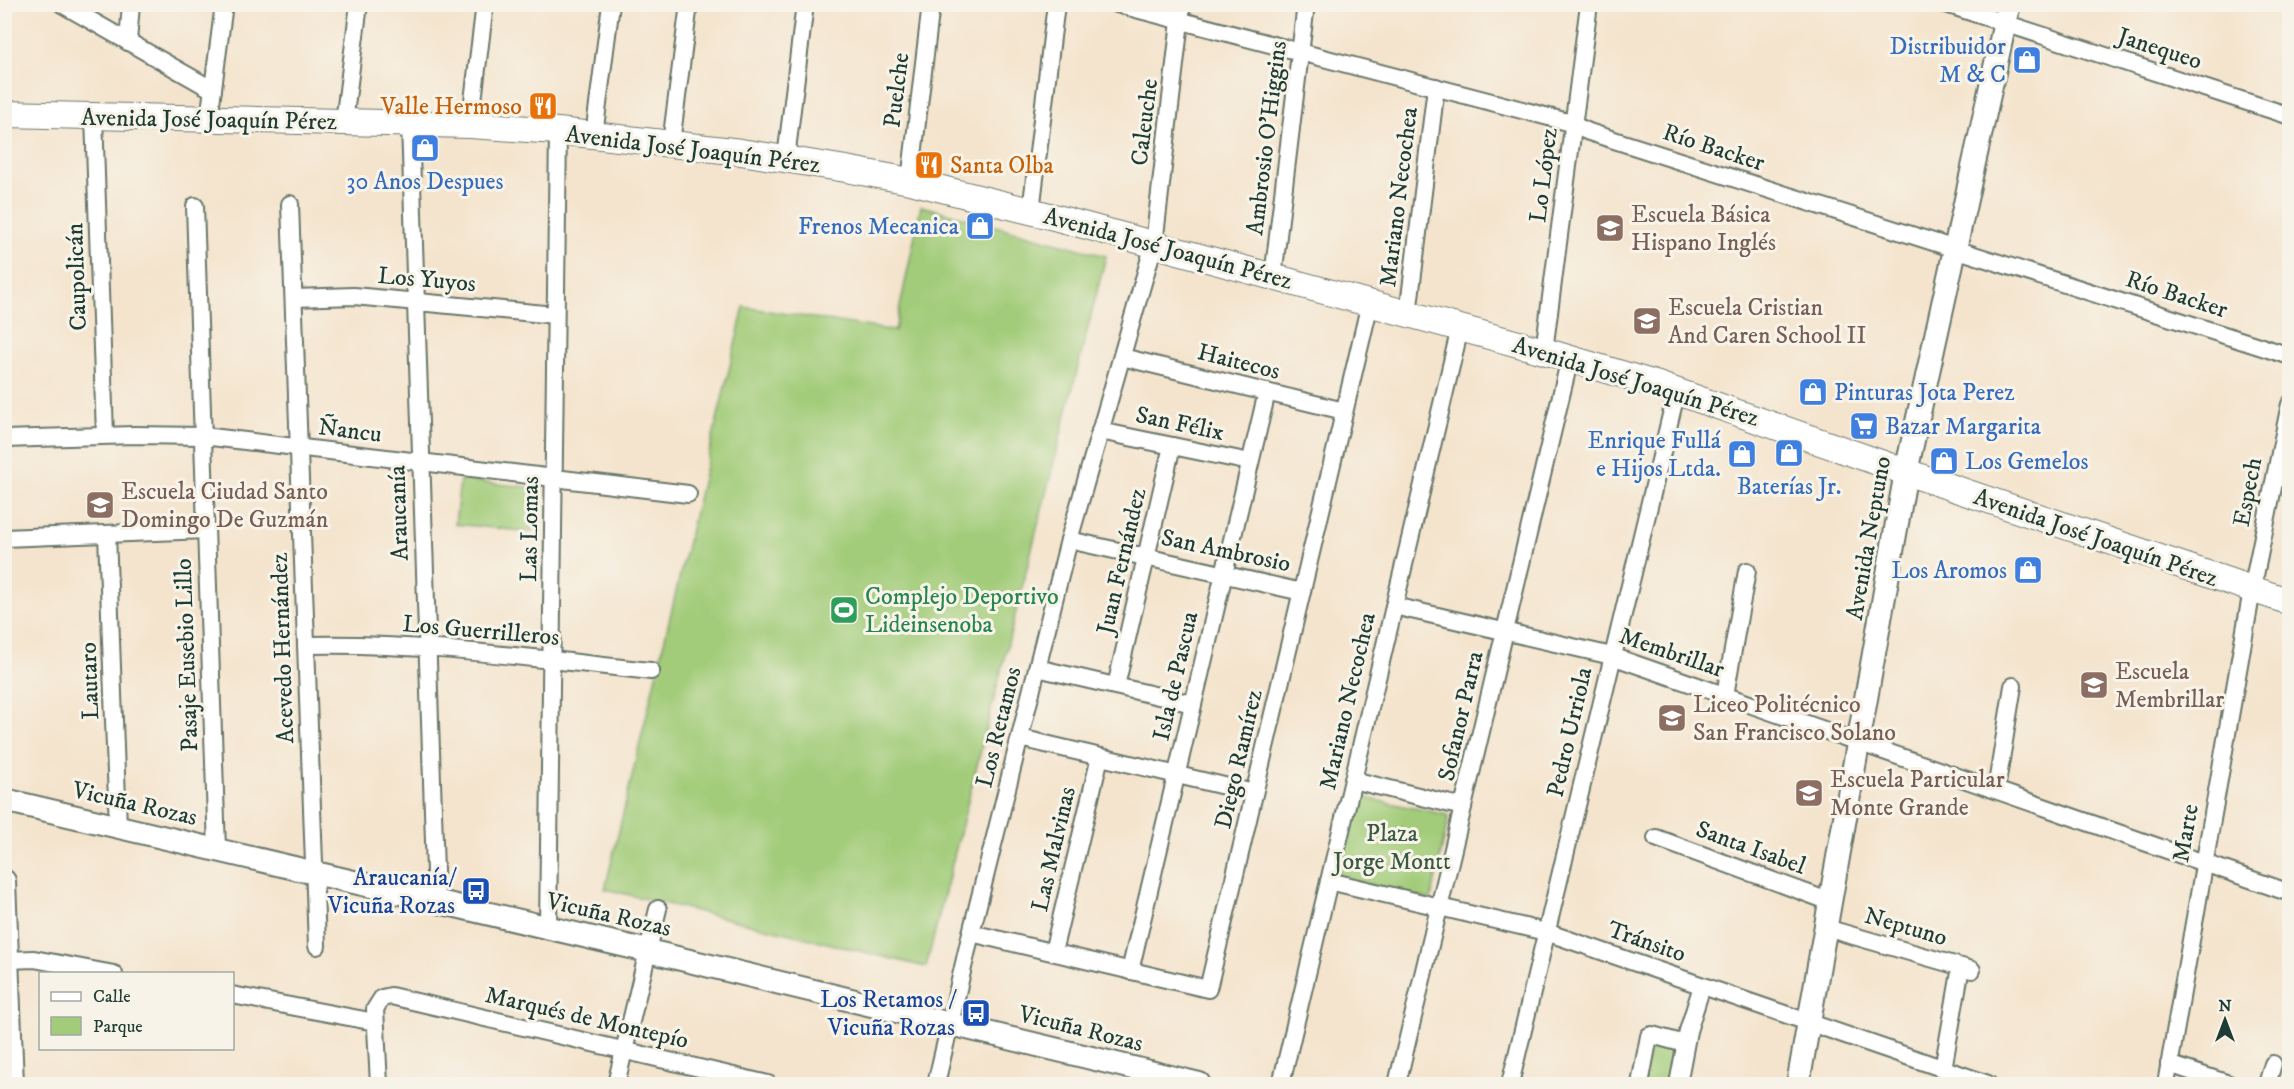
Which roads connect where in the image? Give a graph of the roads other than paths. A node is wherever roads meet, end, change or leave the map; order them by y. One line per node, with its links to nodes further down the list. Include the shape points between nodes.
1 (62, 4): 17 (street)
2 (131, 4): 17 (street)
3 (224, 4): 20 (street)
4 (359, 4): 25 (street)
5 (485, 4): 27 (street)
6 (611, 4): 30 (street)
7 (689, 4): 31 (street)
8 (805, 4): 32 (street)
9 (931, 4): 33 (street, Puelche)
10 (1056, 4): 36 (street)
11 (1117, 4): 15 (street, Río Backer)
12 (1306, 4): 18 (street, Ambrosio O'Higgins)
13 (1589, 4): 28 (street, Lo López)
14 (1946, 4): 16 (street, Janequeo)
15 (1181, 13): 18 (street, Río Backer); 37 (street, Caleuche)
16 (2007, 14): 23 (street, Janequeo); 38 (main road, Avenida Neptuno)
17 (128, 42): 20 (street)
18 (1300, 52): 19 (street, Río Backer); 39 (street, Ambrosio O'Higgins)
19 (1436, 87): 28 (street, Río Backer); 43 (street, Mariano Necochea)
20 (213, 90): 24 (street)
21 (4, 114): 22 (main road, Avenida José Joaquín Pérez)
22 (94, 116): 24 (main road, Avenida José Joaquín Pérez); 55 (street, Caupolicán)
23 (2289, 116)
24 (209, 119): 25 (main road, Avenida José Joaquín Pérez)
25 (345, 122): 26 (main road, Avenida José Joaquín Pérez)
26 (410, 124): 27 (main road, Avenida José Joaquín Pérez); 41 (street, Araucanía)
27 (470, 125): 29 (main road, Avenida José Joaquín Pérez)
28 (1574, 125): 38 (street, Río Backer); 46 (street, Lo López)
29 (558, 131): 30 (main road, Avenida José Joaquín Pérez); 44 (street, Las Lomas)
30 (594, 135): 31 (main road, Avenida José Joaquín Pérez)
31 (671, 143): 32 (main road, Avenida José Joaquín Pérez)
32 (786, 158): 33 (main road, Avenida José Joaquín Pérez)
33 (910, 181): 36 (main road, Avenida José Joaquín Pérez)
34 (290, 204): 40 (street, Acevedo Hernández)
35 (195, 206): 56 (street, Pasaje Eusebio Lillo)
36 (1031, 211): 37 (main road, Avenida José Joaquín Pérez)
37 (1154, 244): 39 (main road, Avenida José Joaquín Pérez); 48 (street, Los Retamos)
38 (1956, 249): 47 (street, Río Backer); 62 (main road, Avenida Neptuno)
39 (1273, 277): 42 (main road, Avenida José Joaquín Pérez)
40 (294, 298): 41 (street, Los Yuyos, via 354,296); 59 (street, Acevedo Hernández)
41 (415, 302): 44 (street, Los Yuyos); 60 (street, Araucanía)
42 (1370, 303): 43 (main road, Avenida José Joaquín Pérez); 53 (street, Diego Ramírez)
43 (1408, 314): 45 (main road, Avenida José Joaquín Pérez)
44 (555, 315): 63 (street, Las Lomas)
45 (1460, 328): 46 (main road, Avenida José Joaquín Pérez); 75 (street, Mariano Necochea)
46 (1544, 351): 49 (main road, Avenida José Joaquín Pérez)
47 (2289, 356)
48 (1122, 357): 51 (street, Haitecos); 54 (street, Los Retamos)
49 (1570, 358): 50 (main road, Avenida José Joaquín Pérez); 76 (street, Sofanor Parra)
50 (1677, 390): 62 (main road, Avenida José Joaquín Pérez); 79 (street, Pedro Urriola)
51 (1267, 392): 53 (street, Haitecos); 61 (street, Isla de Pascua)
52 (2289, 404): 72 (street, Espech)
53 (1344, 411): 73 (street, Diego Ramírez)
54 (1101, 431): 58 (street, San Félix); 68 (street, Los Retamos)
55 (105, 435): 56 (street, Ñancu); 57 (street, Ñancu)
56 (203, 436): 59 (street, Ñancu); 65 (street, Pasaje Eusebio Lillo)
57 (4, 438)
58 (1172, 446): 61 (street, San Félix); 69 (street, Juan Fernández)
59 (299, 448): 60 (street, Ñancu); 77 (street, Acevedo Hernández)
60 (420, 462): 63 (street, Ñancu); 78 (street, Araucanía)
61 (1250, 462): 71 (street, Isla de Pascua)
62 (1906, 472): 72 (main road, Avenida José Joaquín Pérez); 88 (main road, Avenida Neptuno)
63 (553, 478): 64 (street, Ñancu); 80 (street, Las Lomas)
64 (688, 494)
65 (206, 530): 66 (street); 98 (street, Pasaje Eusebio Lillo)
66 (107, 534): 67 (street); 96 (street, Lautaro)
67 (4, 538)
68 (1070, 540): 69 (street, San Ambrosio); 81 (street, Los Retamos)
69 (1146, 557): 71 (street, San Ambrosio); 83 (street, Juan Fernández)
70 (1747, 571): 85 (street)
71 (1224, 574): 73 (street, San Ambrosio); 86 (street, Isla de Pascua)
72 (2252, 590): 74 (main road, Avenida José Joaquín Pérez); 99 (street, Marte)
73 (1302, 592): 93 (street, Diego Ramírez)
74 (2289, 602)
75 (1394, 606): 76 (street, Membrillar); 91 (street, Mariano Necochea)
76 (1505, 632): 79 (street, Membrillar); 95 (street, Sofanor Parra)
77 (306, 645): 78 (street, Los Guerrilleros); 100 (street, Acevedo Hernández)
78 (427, 648): 80 (street, Los Guerrilleros); 104 (street, Araucanía)
79 (1612, 656): 85 (street, Membrillar); 110 (street, Pedro Urriola)
80 (551, 661): 82 (street, Los Guerrilleros); 108 (street, Las Lomas)
81 (1037, 668): 83 (street); 87 (street, Los Retamos)
82 (651, 671)
83 (1116, 686): 86 (street)
84 (2013, 686): 92 (street)
85 (1725, 695): 88 (street, Membrillar)
86 (1193, 704): 90 (street, Isla de Pascua)
87 (1020, 738): 89 (street); 111 (street, Los Retamos)
88 (1859, 742): 92 (street, Membrillar); 105 (main road, Avenida Neptuno)
89 (1100, 757): 90 (street); 114 (street, Las Malvinas)
90 (1177, 775): 93 (street); 116 (street, Isla de Pascua)
91 (1353, 780): 95 (street); 102 (street, Mariano Necochea)
92 (1996, 790): 99 (street, Membrillar)
93 (1254, 793): 116 (street, Diego Ramírez, via 1208,989)
94 (4, 800): 96 (main road, Vicuña Rozas)
95 (1463, 807): 106 (street, Sofanor Parra)
96 (118, 827): 98 (main road, Vicuña Rozas)
97 (1656, 838): 105 (street, Santa Isabel)
98 (217, 850): 100 (main road, Vicuña Rozas)
99 (2204, 863): 103 (street, Membrillar); 125 (street, Marte)
100 (314, 873): 104 (main road, Vicuña Rozas); 112 (street, Acevedo Hernández)
101 (4, 880): 115 (main road)
102 (1329, 881): 106 (street, Tránsito); 134 (street, Mariano Necochea)
103 (2289, 893)
104 (436, 901): 108 (main road, Vicuña Rozas)
105 (1831, 902): 109 (main road, Avenida Neptuno)
106 (1439, 907): 110 (street, Tránsito); 135 (street, Sofanor Parra)
107 (658, 909): 113 (street)
108 (548, 927): 113 (main road, Vicuña Rozas)
109 (1826, 928): 121 (main road, Avenida Neptuno); 127 (street, Neptuno, via 1967,969)
110 (1546, 932): 118 (street, Tránsito); 136 (street, Pedro Urriola)
111 (971, 933): 114 (street, Diego Ramírez); 122 (street, Los Retamos)
112 (317, 946)
113 (648, 951): 122 (main road, Vicuña Rozas); 124 (street)
114 (1053, 952): 116 (street, Diego Ramírez)
115 (8, 960): 117 (street, via 34,959); 128 (main road)
116 (1130, 971)
117 (103, 972)
118 (1702, 986): 121 (street, Tránsito); 123 (street)
119 (234, 995): 120 (street)
120 (375, 1022): 124 (street, Marqués de Montepío, via 379,1001 396,996); 129 (street)
121 (1809, 1023): 127 (street, Tránsito); 139 (main road, Avenida Neptuno)
122 (951, 1024): 132 (street, Los Retamos); 133 (main road, Vicuña Rozas)
123 (1685, 1044): 137 (street, via 1649,1036); 138 (street)
124 (624, 1051): 130 (street); 131 (street, Marqués de Montepío)
125 (2169, 1064): 141 (street, Marte); 142 (street)
126 (2273, 1064): 143 (street)
127 (1943, 1069): 140 (street, Tránsito)
128 (12, 1084)
129 (379, 1084)
130 (616, 1084)
131 (768, 1084)
132 (936, 1084)
133 (1199, 1084)
134 (1281, 1084)
135 (1397, 1084)
136 (1510, 1084)
137 (1640, 1084)
138 (1678, 1084)
139 (1798, 1084)
140 (1988, 1084)
141 (2166, 1084)
142 (2229, 1084)
143 (2267, 1084)

